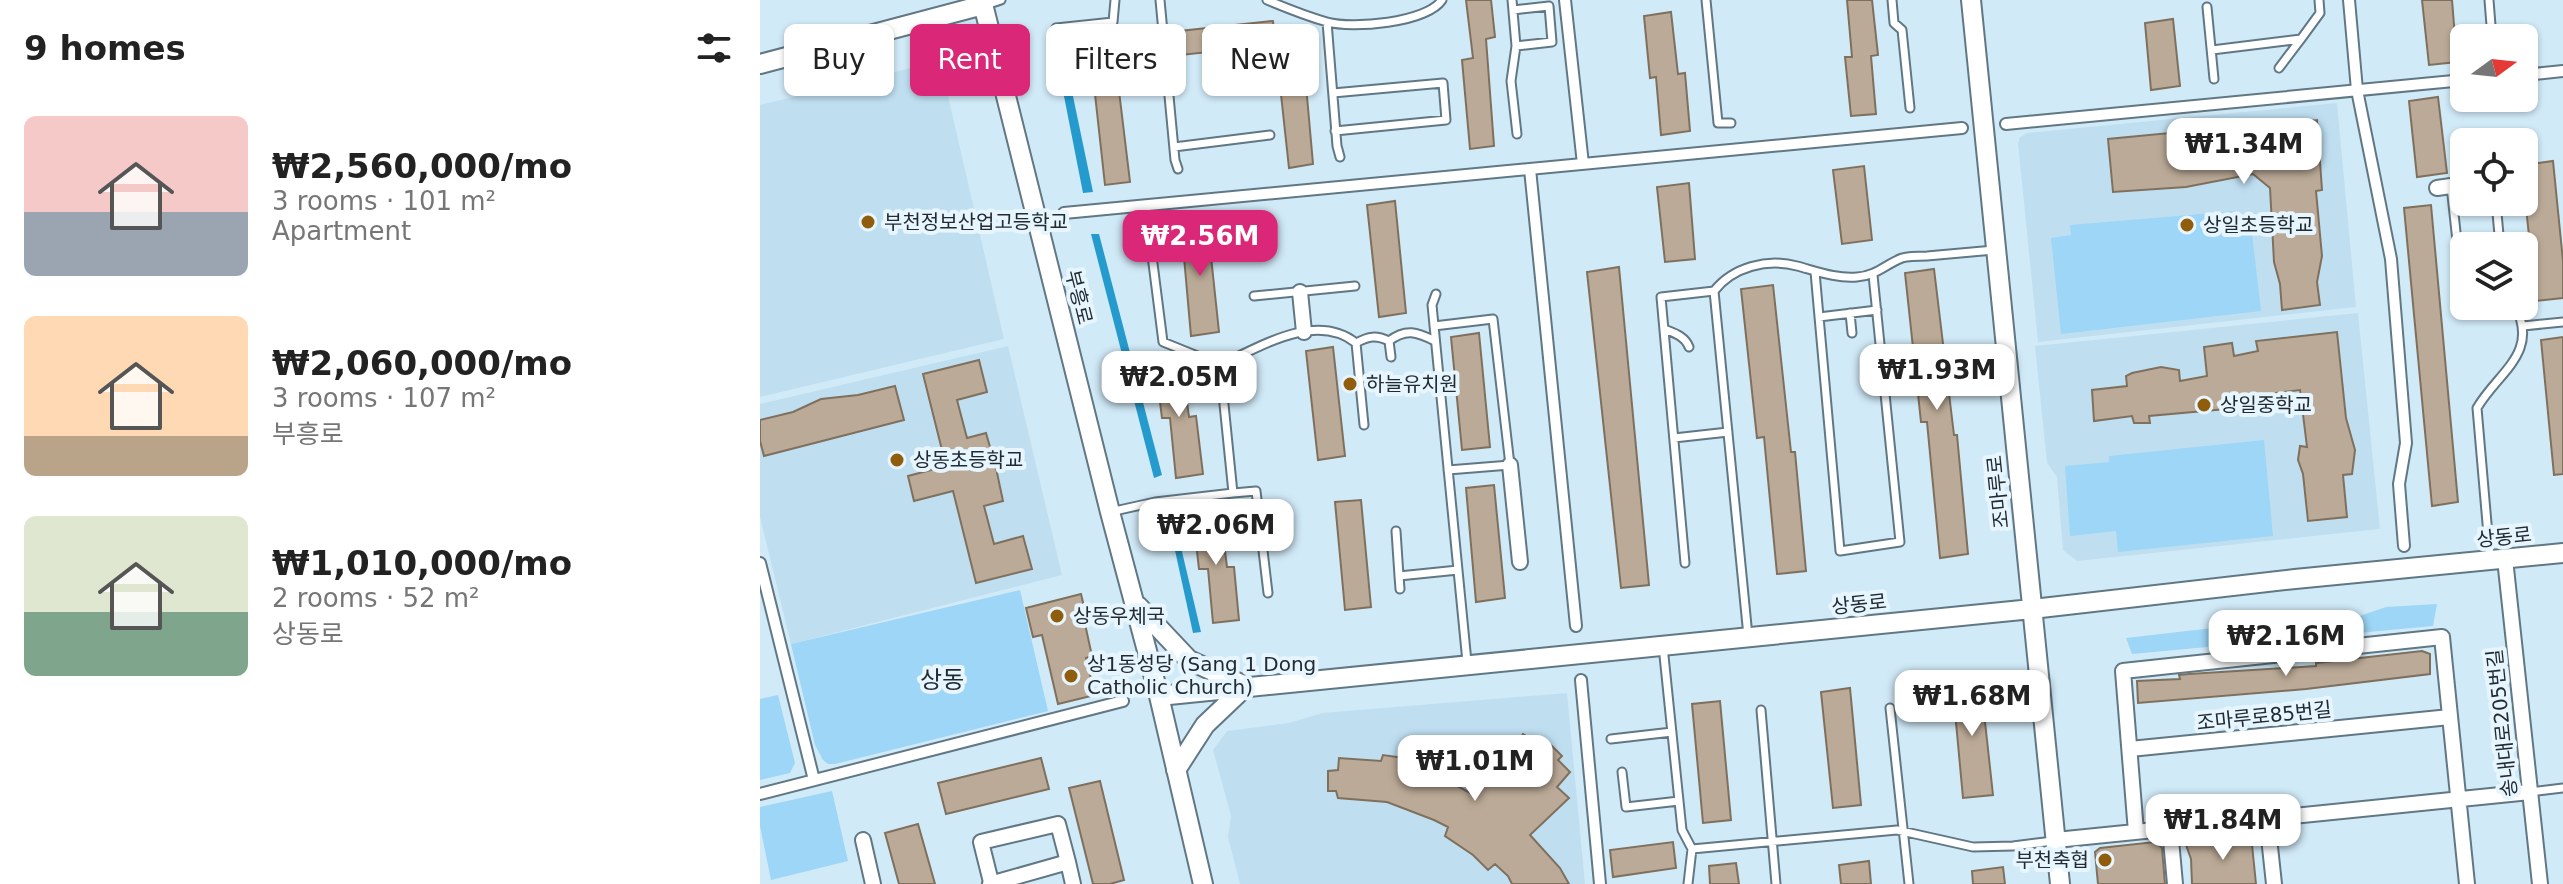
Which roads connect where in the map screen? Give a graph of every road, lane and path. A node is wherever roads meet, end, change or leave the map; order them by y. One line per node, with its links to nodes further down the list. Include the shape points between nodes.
1 (1115, 0): 17 (lane, via 1113,22)
2 (1160, 0): 37 (lane)
3 (1267, 0): 16 (lane)
4 (1442, 0): 16 (lane, via 1386,23)
5 (1512, 0): 15 (lane)
6 (1565, 0): 39 (street)
7 (1706, 0): 31 (lane, via 1718,123)
8 (1892, 0): 30 (lane, via 1894,23 1902,30)
9 (1971, 0): 46 (street, 조마루로)
10 (2319, 0): 19 (lane, via 2320,13)
11 (2349, 0): 28 (street)
12 (2489, 0): 18 (lane)
13 (989, 2): 22 (street); 76 (street, 부흥로)
14 (2207, 7): 21 (lane)
15 (1513, 10): 20 (lane); 20 (lane, via 1549,6 1552,42)
16 (1327, 22): 29 (lane)
17 (1094, 24)
18 (2491, 24)
19 (2301, 39): 21 (lane); 23 (lane)
20 (1516, 46): 35 (lane, via 1511,81)
21 (2212, 50): 26 (lane)
22 (760, 64)
23 (2279, 68)
24 (2563, 71): 25 (street)
25 (2538, 74)
26 (2214, 79)
27 (2450, 81): 28 (street)
28 (2357, 90): 32 (street); 78 (street, via 2391,259 2406,443 2399,484)
29 (1333, 93): 34 (lane); 34 (lane, via 1443,83 1446,120)
30 (1910, 108)
31 (1731, 123)
32 (2006, 124)
33 (1962, 128): 39 (street)
34 (1335, 131): 38 (lane)
35 (1517, 134)
36 (1270, 135): 37 (lane)
37 (1174, 147): 40 (lane)
38 (1340, 157)
39 (1583, 164): 41 (street)
40 (1178, 169)
41 (1530, 169): 43 (street); 90 (street)
42 (2450, 183): 44 (lane, via 2444,187)
43 (1064, 213)
44 (2453, 232)
45 (1150, 240): 69 (lane, via 1163,342)
46 (1997, 250): 48 (lane, via 1903,258); 89 (street, 조마루로)
47 (1815, 272): 48 (lane, via 1853,278); 50 (lane, via 1777,262 1759,264 1722,280); 56 (lane)
48 (1873, 275): 54 (lane)
49 (1355, 286): 51 (lane)
50 (1714, 291): 61 (lane, via 1661,297); 71 (lane)
51 (1300, 292): 53 (lane); 62 (street)
52 (1436, 294): 59 (lane)
53 (1254, 296)
54 (1877, 310): 55 (lane); 56 (lane, via 1900,542 1840,551)
55 (1850, 313): 56 (lane); 63 (lane)
56 (1819, 317)
57 (2521, 320): 60 (lane)
58 (2563, 322): 60 (lane)
59 (1434, 326): 65 (lane); 73 (lane, via 1493,319)
60 (2523, 326): 80 (lane, via 2523,344 2514,362 2477,408)
61 (1664, 329): 67 (lane); 72 (lane)
62 (1304, 332): 66 (lane, via 1343,333); 69 (lane)
63 (1852, 333)
64 (1389, 341): 65 (lane, via 1408,332); 66 (lane, via 1377,336); 68 (lane)
65 (1435, 341): 74 (lane)
66 (1356, 343): 70 (lane)
67 (1689, 347)
68 (1391, 357)
69 (1220, 365): 75 (lane)
70 (1364, 425)
71 (1728, 432): 72 (lane); 91 (lane)
72 (1674, 438): 83 (lane)
73 (1510, 465): 74 (lane); 81 (street)
74 (1448, 470): 84 (lane)
75 (1233, 493): 76 (lane); 87 (lane, via 1256,491)
76 (1110, 512): 88 (street, 부흥로)
77 (1396, 531): 85 (lane)
78 (2404, 546)
79 (2563, 553): 80 (street, 상동로)
80 (2498, 559): 89 (street, 상동로); 108 (street, 송내대로205번길)
81 (1520, 562)
82 (760, 563): 106 (street)
83 (1685, 563)
84 (1458, 570): 85 (lane); 93 (lane)
85 (1399, 576): 86 (lane)
86 (1400, 589)
87 (1268, 593)
88 (1134, 602): 95 (street, via 1189,660); 96 (street, 부흥로)
89 (2032, 609): 91 (street, 상동로); 117 (street, 조마루로)
90 (1576, 626)
91 (1748, 637): 92 (street, 상동로)
92 (1663, 645): 93 (street, 상동로); 101 (lane)
93 (1467, 665): 95 (street, 상동로)
94 (1581, 680): 126 (street)
95 (1245, 687): 96 (street, 상동로); 104 (street, via 1205,725)
96 (1159, 696): 104 (street, 부흥로)
97 (1123, 701): 106 (street)
98 (1890, 708): 114 (lane)
99 (1761, 710): 118 (lane)
100 (2450, 717): 103 (street, 조마루로85번길); 103 (street, via 2442,637 2123,671); 110 (street)
101 (1672, 732): 102 (lane); 111 (lane)
102 (1611, 739)
103 (2130, 749): 115 (street)
104 (1176, 770): 125 (street, 부흥로)
105 (1622, 772): 111 (lane, via 1626,807)
106 (814, 780): 109 (street)
107 (2563, 788): 108 (lane)
108 (2530, 792): 110 (street); 134 (street, 송내대로205번길)
109 (760, 794)
110 (2458, 799): 112 (street); 133 (street)
111 (1679, 801): 119 (lane, via 1682,830)
112 (2267, 819): 113 (street); 132 (street)
113 (2170, 829): 115 (street); 131 (street)
114 (1903, 831): 117 (lane, via 1973,847); 118 (lane); 129 (lane)
115 (2136, 832): 117 (street)
116 (863, 840): 123 (street)
117 (2056, 840): 130 (street, 조마루로)
118 (1772, 842): 119 (lane); 128 (lane)
119 (1692, 849): 127 (lane)
120 (1068, 862): 121 (street); 122 (street, via 1058,824 981,842); 124 (street)
121 (1027, 878): 122 (street)
122 (990, 883)
123 (873, 884)
124 (1073, 884)
125 (1203, 884)
126 (1600, 884)
127 (1688, 884)
128 (1776, 884)
129 (1909, 884)
130 (2060, 884)
131 (2175, 884)
132 (2274, 884)
133 (2466, 884)
134 (2540, 884)

